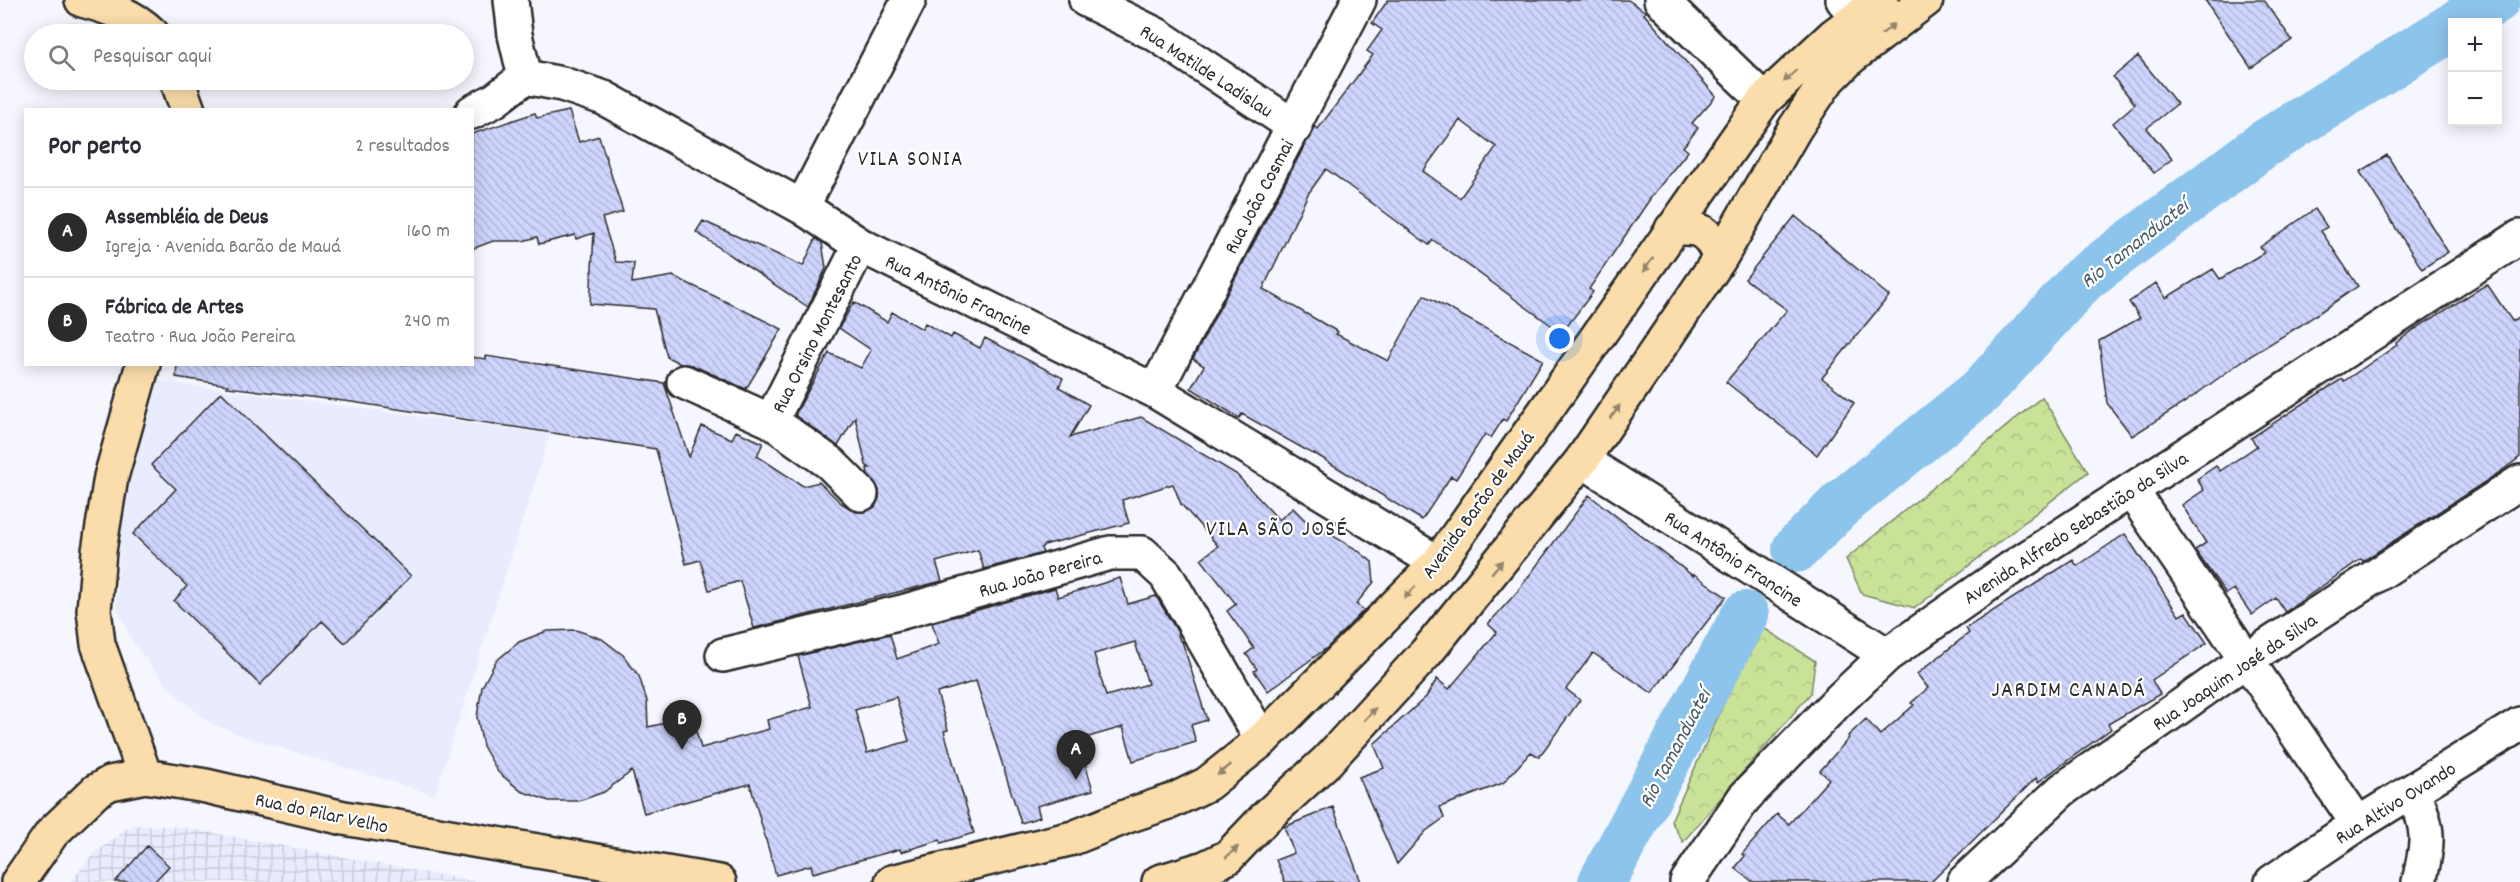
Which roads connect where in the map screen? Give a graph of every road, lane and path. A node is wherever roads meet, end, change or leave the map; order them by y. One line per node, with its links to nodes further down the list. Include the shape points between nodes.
1 (82, 0): 9 (main road, via 107,6)
2 (511, 0): 10 (street)
3 (909, 0): 16 (street)
4 (1086, 0): 15 (street, Rua Matilde Ladislau, via 1157,35)
5 (1359, 0): 15 (street, Rua João Cosmai)
6 (1661, 0): 12 (street)
7 (1926, 0): 20 (main road, one-way to 7, via 1826,82)
8 (1860, 6): 12 (main road, Avenida Barão de Mauá, one-way to 12)
9 (140, 24)
10 (525, 77): 14 (street); 16 (street, Rua Antônio Francine, via 604,98)
11 (181, 90): 13 (main road)
12 (1764, 100): 17 (main road, Avenida Barão de Mauá)
13 (187, 108)
14 (474, 111)
15 (1295, 127): 23 (street, Rua João Cosmai)
16 (802, 207): 19 (street, Rua Antônio Francine)
17 (1672, 229): 20 (main road, via 1689,228 1705,234 1713,240); 29 (main road, Avenida Barão de Mauá, one-way to 29)
18 (2518, 242): 27 (street, Avenida Alfredo Sebastião da Silva)
19 (861, 245): 23 (street, Rua Antônio Francine); 24 (street, Rua Orsino Montesanto)
20 (1720, 258): 25 (main road, one-way to 20)
21 (141, 366): 35 (main road, via 111,477 94,610 98,644)
22 (684, 381): 24 (street)
23 (1155, 391): 29 (street, Rua Antônio Francine)
24 (771, 421): 28 (street, via 830,463)
25 (1582, 460): 31 (street, Rua Antônio Francine); 43 (main road, one-way to 25, via 1228,857 1327,761 1426,653)
26 (2520, 482): 32 (street, Rua Joaquim José da Silva)
27 (2131, 490): 31 (street, Avenida Alfredo Sebastião da Silva); 32 (street)
28 (861, 494)
29 (1438, 563): 34 (main road, Avenida Barão de Mauá, one-way to 34)
30 (723, 655): 34 (street, Rua João Pereira, via 902,612 1110,553 1142,553 1166,575)
31 (1887, 655): 40 (street, Avenida Alfredo Sebastião da Silva, via 1744,798)
32 (2246, 660): 37 (street); 44 (street, Rua Joaquim José da Silva, via 2062,790)
33 (2520, 724): 36 (street, Rua Altivo Ovando)
34 (1262, 740): 39 (main road, Avenida Barão de Mauá, one-way to 39, via 1207,784 1172,801 1073,838)
35 (145, 776): 38 (main road, Rua do Pilar Velho, via 345,818); 41 (main road, Rua do Pilar Velho, via 110,783 96,791 52,833)
36 (2413, 792): 37 (street, Rua Altivo Ovando); 46 (street, via 2424,816 2428,844)
37 (2358, 824): 45 (street, Rua Altivo Ovando)
38 (673, 878): 42 (main road, Rua do Pilar Velho)
39 (903, 880)
40 (1692, 880)
41 (18, 882)
42 (719, 882)
43 (1159, 882)
44 (1964, 882)
45 (2272, 882)
46 (2419, 882)

